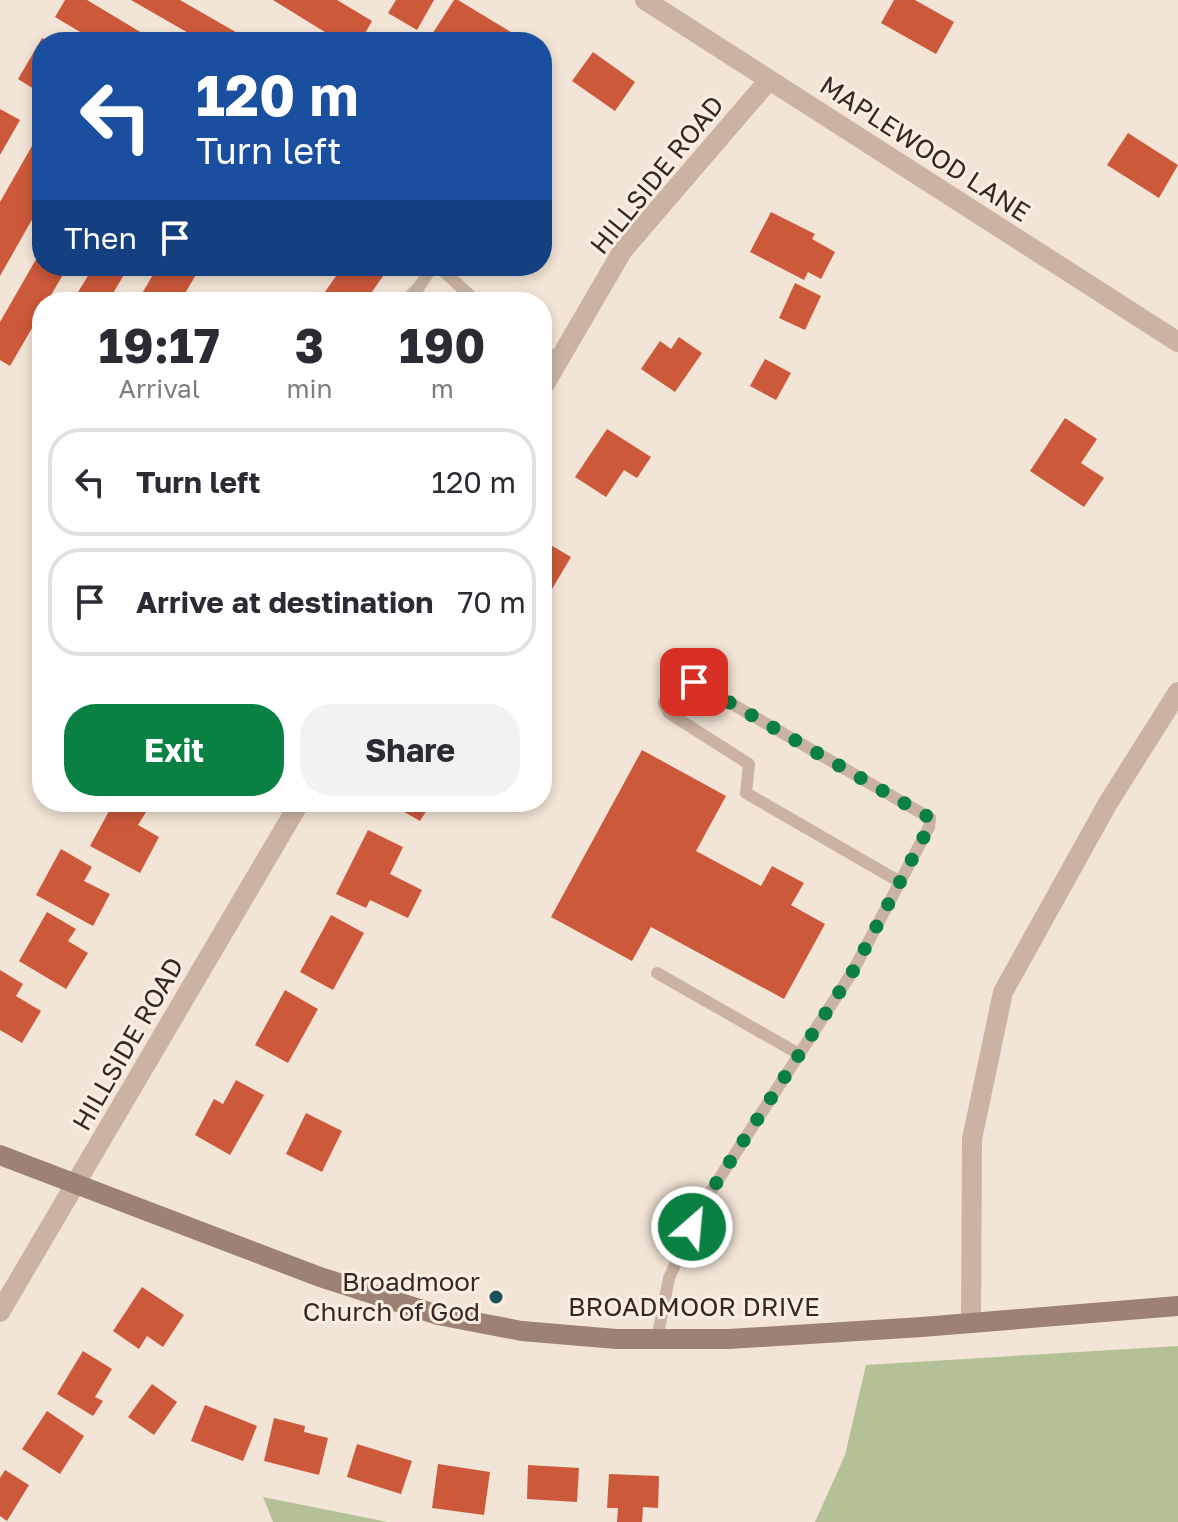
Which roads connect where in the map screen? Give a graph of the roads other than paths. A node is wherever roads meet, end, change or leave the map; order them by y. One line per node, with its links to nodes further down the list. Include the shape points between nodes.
1 (645, 0): 2 (street, MAPLEWOOD LANE)
2 (769, 80): 7 (street, MAPLEWOOD LANE); 8 (street, HILLSIDE ROAD, via 623,250)
3 (427, 276): 5 (lane)
4 (447, 276): 6 (lane)
5 (414, 292)
6 (465, 292)
7 (1178, 342)
8 (552, 351)
9 (1178, 692): 18 (street, via 1108,803 1003,992 972,1139)
10 (294, 812): 15 (street, HILLSIDE ROAD)
11 (900, 882): 11 (lane, via 930,818 680,677 664,703 669,713 749,764 746,793); 13 (lane, via 853,971)
12 (657, 973): 13 (lane)
13 (799, 1054): 19 (lane, via 704,1202 669,1278)
14 (0, 1155): 15 (main road, BROADMOOR DRIVE)
15 (77, 1184): 17 (street, HILLSIDE ROAD); 19 (main road, BROADMOOR DRIVE, via 320,1277 438,1315 522,1331)
16 (1178, 1306): 18 (main road, BROADMOOR DRIVE)
17 (0, 1312)
18 (971, 1323): 19 (main road, BROADMOOR DRIVE)
19 (657, 1339)

